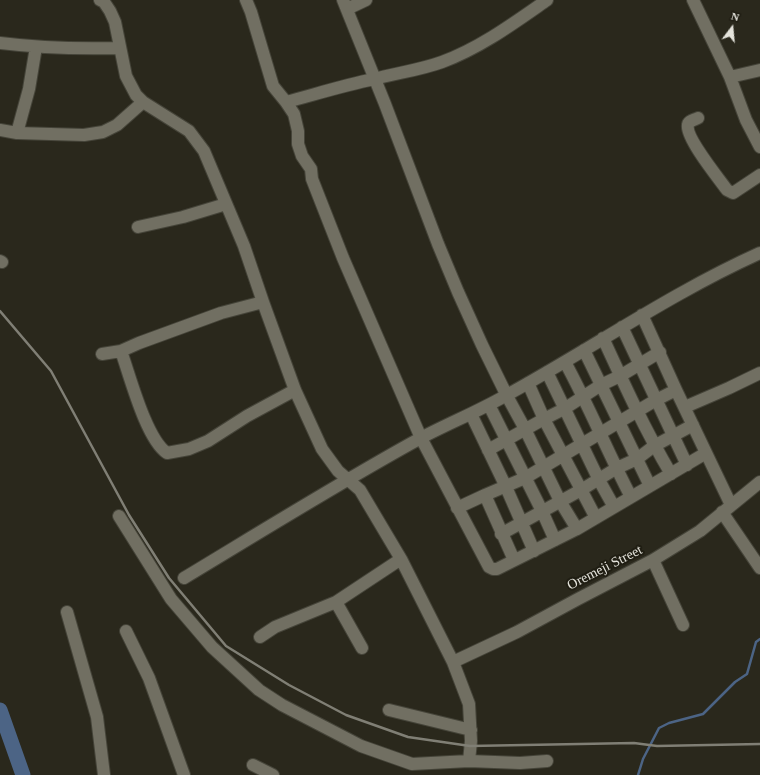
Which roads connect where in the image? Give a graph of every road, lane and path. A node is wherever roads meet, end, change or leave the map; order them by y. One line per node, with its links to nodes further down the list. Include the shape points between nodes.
1 (246, 0): 14 (street, via 270,79)
2 (366, 0): 6 (street)
3 (546, 0): 12 (street, via 476,46 444,61 419,70)
4 (693, 0): 11 (street)
5 (105, 1): 9 (street, via 114,22)
6 (345, 5): 12 (street)
7 (0, 43): 8 (street)
8 (36, 47): 9 (street); 17 (street, via 29,89)
9 (119, 48): 13 (street, via 126,76 136,95)
10 (760, 70): 11 (street)
11 (730, 77): 18 (street, via 746,120)
12 (374, 78): 14 (street); 40 (street, via 438,244)
13 (144, 102): 17 (street, via 117,126 103,132 84,135); 20 (street, via 190,132 204,151)
14 (286, 102): 54 (street, via 294,114 302,156 311,169 312,179 343,258)
15 (698, 118): 19 (street, via 689,122 688,134 727,190 732,193)
16 (0, 130): 17 (street)
17 (17, 133)
18 (760, 147)
19 (760, 175)
20 (226, 204): 21 (street, via 183,218); 23 (street, via 244,246)
21 (138, 227)
22 (760, 253): 24 (street)
23 (263, 302): 28 (street, via 221,313); 38 (street)
24 (642, 315): 25 (street); 29 (street)
25 (622, 327): 26 (street); 32 (street)
26 (603, 338): 27 (street); 35 (street)
27 (584, 350): 31 (street); 37 (street)
28 (121, 351): 30 (street); 38 (street, via 151,432 167,453 189,449 208,441)
29 (660, 352): 32 (street); 39 (street)
30 (102, 354)
31 (564, 362): 33 (street); 41 (street)
32 (639, 364): 35 (street); 42 (street)
33 (547, 372): 36 (street); 45 (street)
34 (760, 373): 44 (street)
35 (620, 376): 37 (street); 46 (street)
36 (528, 383): 40 (street); 48 (street)
37 (601, 385): 41 (street); 49 (street)
38 (295, 390): 67 (street, via 322,449)
39 (676, 390): 42 (street); 44 (street)
40 (507, 396): 43 (street); 51 (street)
41 (583, 396): 45 (street); 52 (street)
42 (656, 400): 46 (street); 53 (street)
43 (489, 405): 47 (street); 55 (street)
44 (685, 407): 50 (street)
45 (564, 409): 48 (street); 56 (street)
46 (637, 412): 49 (street); 57 (street)
47 (471, 414): 54 (street); 58 (street)
48 (544, 419): 51 (street); 60 (street)
49 (619, 423): 52 (street); 61 (street)
50 (693, 426): 53 (street); 59 (street)
51 (525, 429): 55 (street); 63 (street)
52 (600, 434): 56 (street); 64 (street)
53 (673, 436): 57 (street); 62 (street)
54 (421, 438): 67 (street); 77 (street)
55 (506, 440): 58 (street); 66 (street)
56 (582, 445): 60 (street); 68 (street)
57 (654, 446): 61 (street); 65 (street)
58 (488, 450): 71 (street)
59 (706, 453): 62 (street); 78 (street)
60 (563, 455): 63 (street); 72 (street)
61 (637, 459): 64 (street); 70 (street)
62 (687, 465): 65 (street)
63 (543, 467): 66 (street); 75 (street)
64 (616, 468): 68 (street); 74 (street)
65 (671, 474): 70 (street)
66 (525, 478): 71 (street); 79 (street)
67 (347, 480): 87 (street, via 360,490); 91 (street)
68 (599, 480): 72 (street); 76 (street)
69 (760, 482): 78 (street, Oremeji Street)
70 (650, 486): 74 (street)
71 (506, 487): 73 (street); 82 (street)
72 (582, 490): 75 (street); 81 (street)
73 (485, 495): 77 (street); 84 (street)
74 (631, 497): 76 (street)
75 (560, 501): 79 (street); 83 (street)
76 (614, 507): 81 (street)
77 (457, 508): 88 (street, via 489,567 497,569)
78 (726, 509): 89 (street, Oremeji Street, via 700,531); 90 (street)
79 (542, 511): 82 (street); 85 (street)
80 (119, 516): 104 (street, via 172,599 212,647 259,690 282,705)
81 (596, 518): 83 (street)
82 (521, 522): 84 (street); 86 (street)
83 (577, 529): 85 (street)
84 (501, 534): 88 (street)
85 (555, 540): 86 (street)
86 (534, 551): 88 (street)
87 (401, 559): 92 (street); 98 (street)
88 (514, 560)
89 (653, 560): 94 (street); 98 (street, Oremeji Street, via 517,632)
90 (760, 568)
91 (184, 578)
92 (336, 602): 96 (street, via 274,627); 97 (street)
93 (67, 612): 105 (street, via 97,717)
94 (683, 625)
95 (126, 631): 106 (street, via 149,678)
96 (260, 637)
97 (362, 648)
98 (453, 662): 100 (street, via 469,704)
99 (389, 710): 100 (street)
100 (471, 730): 101 (street)
101 (468, 761): 102 (street); 104 (street)
102 (547, 761)
103 (253, 765): 107 (street)
104 (411, 769)
105 (104, 775)
106 (184, 775)
107 (273, 775)

